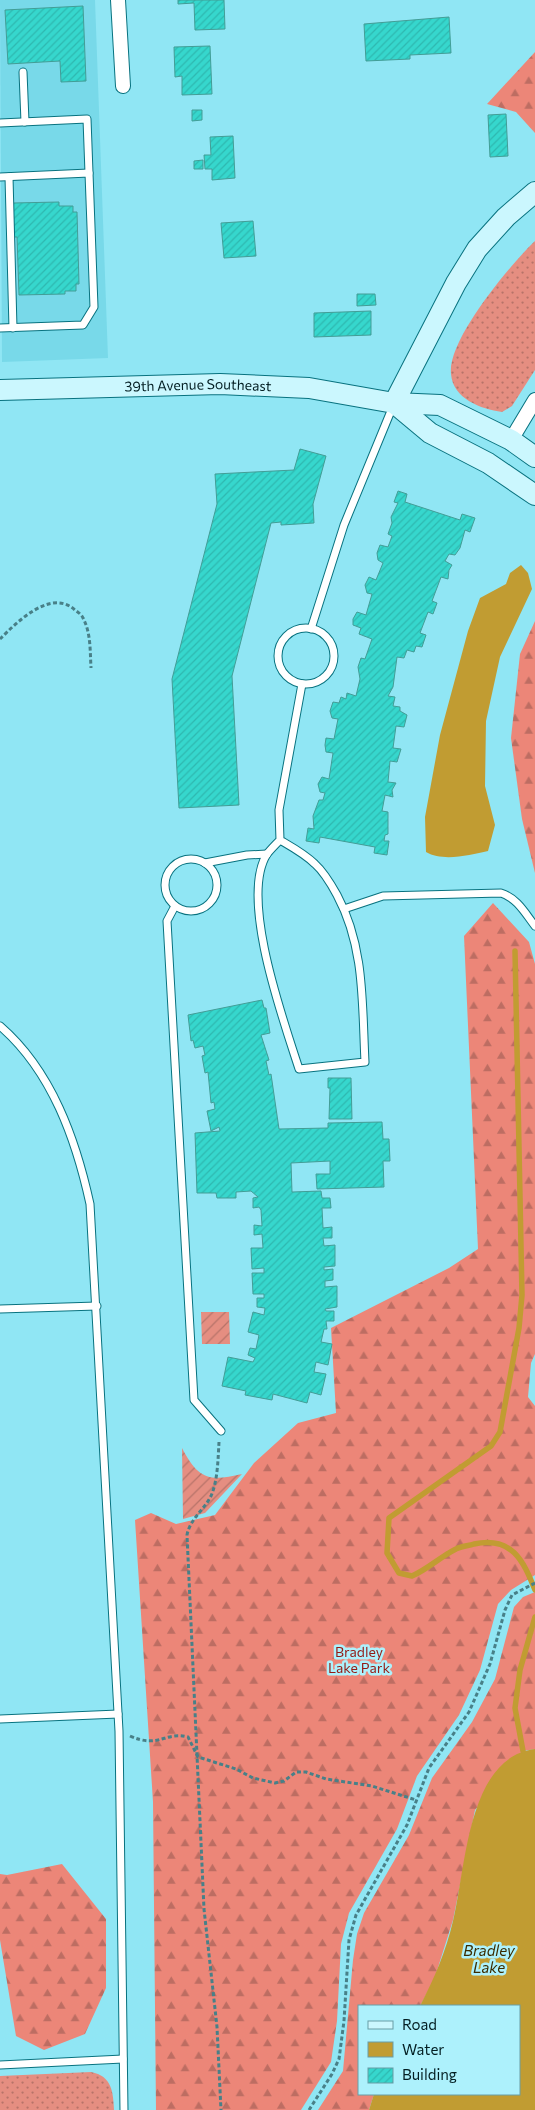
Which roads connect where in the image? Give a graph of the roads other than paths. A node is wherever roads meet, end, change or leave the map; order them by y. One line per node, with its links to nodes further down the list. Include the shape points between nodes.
1 (118, 0): 3 (street)
2 (23, 72): 4 (lane)
3 (122, 86)
4 (25, 122): 5 (lane); 6 (lane, via 87,119)
5 (0, 123)
6 (89, 173): 7 (lane); 11 (lane, via 94,307 83,324)
7 (9, 176): 8 (lane); 11 (lane)
8 (0, 177)
9 (535, 192): 14 (main road, via 477,249)
10 (0, 328): 11 (lane)
11 (13, 328)
12 (0, 390): 14 (main road, 39th Avenue Southeast, via 272,385 326,390)
13 (535, 400): 15 (street)
14 (394, 403): 15 (main road, 39th Avenue Southeast, via 440,405); 17 (main road, 39th Avenue Southeast, via 430,433 488,464); 18 (lane, via 344,525)
15 (511, 440): 16 (main road, 39th Avenue Southeast)
16 (535, 457)
17 (535, 495)
18 (311, 629): 19 (lane, via 327,638 332,647 332,666 321,680); 19 (lane, via 293,631 286,636 278,652 281,669 286,676)
19 (302, 684): 20 (lane, via 279,810)
20 (280, 840): 21 (lane); 24 (lane, via 316,864 329,880)
21 (267, 854): 22 (lane); 24 (lane, via 259,887 260,922 273,984 299,1069 365,1062 358,952)
22 (205, 863): 23 (lane, via 185,859 171,868 164,884 169,900); 23 (lane, via 216,875 213,900 200,910 183,910)
23 (176, 906): 29 (lane, via 167,921 194,1400)
24 (344, 909): 25 (lane, via 383,896 501,893 517,902)
25 (535, 926)
26 (0, 1026): 27 (lane, via 22,1050 52,1093 74,1144 90,1204)
27 (97, 1306): 28 (lane); 30 (lane)
28 (0, 1310)
29 (221, 1431)
30 (118, 1714): 31 (lane); 32 (lane)
31 (0, 1719)
32 (123, 2059): 33 (lane); 34 (lane)
33 (0, 2066)
34 (124, 2110)

